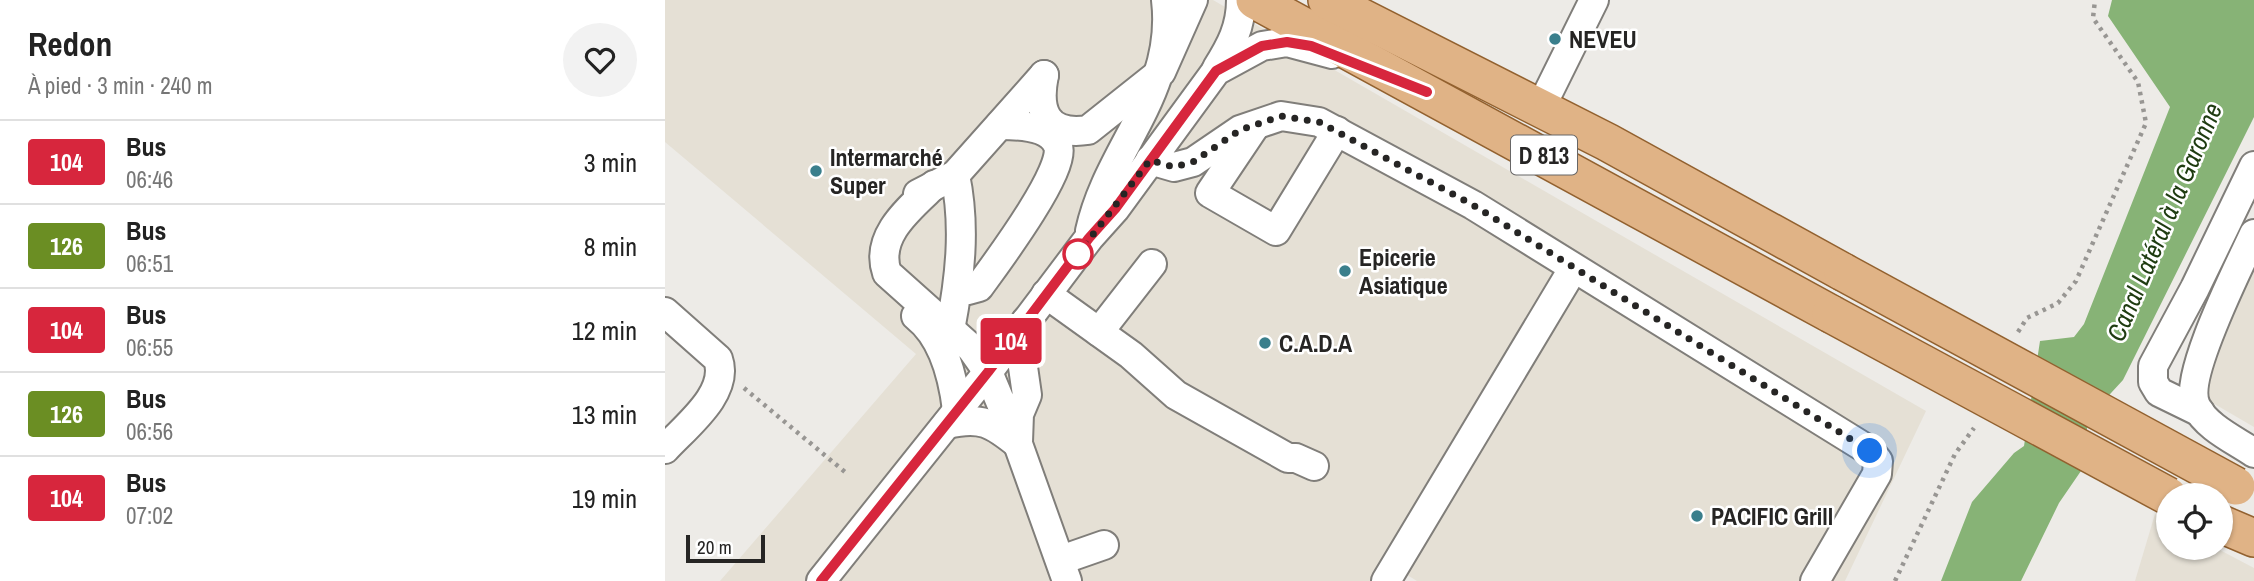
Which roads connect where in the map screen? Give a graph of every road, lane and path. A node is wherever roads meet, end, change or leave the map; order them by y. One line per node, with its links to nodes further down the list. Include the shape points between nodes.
1 (1166, 0): 11 (street, via 1168,23)
2 (1193, 0): 11 (street)
3 (1241, 0): 10 (street, via 1241,19)
4 (1255, 0): 12 (main road, D 813)
5 (1311, 0): 9 (street)
6 (1327, 0): 9 (main road, D 813)
7 (1594, 0): 13 (street)
8 (2095, 0): 31 (path, via 2093,18 2138,82 2146,123 2076,281 2058,303 2027,318)
9 (1377, 27): 13 (main road, D 813)
10 (1216, 71): 12 (street, via 1262,46 1287,42 1311,46); 17 (street)
11 (1161, 72): 15 (street, via 1088,130 1073,132 1052,122 1040,106 1044,75); 22 (street, via 1136,131 1104,188)
12 (1427, 92): 42 (main road, D 813, bridge)
13 (1540, 109): 43 (main road, D 813, bridge)
14 (1258, 122): 16 (street, via 1299,117); 17 (street, via 1193,162); 20 (street)
15 (1000, 125): 19 (street); 25 (street, via 1049,134 1059,147 1059,164 979,287 968,290)
16 (1337, 131): 20 (street, via 1276,231 1210,193); 24 (street, via 1473,205)
17 (1162, 163): 20 (street); 22 (street)
18 (2254, 166): 34 (street, via 2153,366 2159,393)
19 (944, 180): 25 (street, via 961,205); 29 (street, via 900,217 885,244 883,259 887,273); 35 (street, via 887,213 872,235 866,264 879,287 922,320 939,346 952,374)
20 (1213, 190)
21 (2254, 234): 34 (street, via 2196,369 2192,390)
22 (1089, 238): 26 (street)
23 (1152, 264): 30 (street)
24 (1573, 269): 49 (street); 50 (street, via 1870,451 1878,461 1877,474)
25 (958, 285): 29 (street)
26 (1046, 294): 28 (street); 30 (street)
27 (665, 312): 32 (street, via 718,359)
28 (1026, 321): 33 (street); 37 (street, via 1022,360 1028,381 1019,414)
29 (950, 330): 33 (street)
30 (1099, 332): 40 (street, via 1176,395 1288,458)
31 (2016, 335)
32 (722, 369): 38 (street, via 712,397); 41 (path)
33 (988, 372): 35 (street); 37 (street)
34 (2203, 416): 39 (street)
35 (952, 417): 37 (street, via 993,425); 48 (street)
36 (1974, 428): 51 (path, via 1955,454)
37 (1018, 444): 47 (street)
38 (665, 449)
39 (2254, 453)
40 (1314, 466)
41 (845, 472)
42 (2156, 490)
43 (2245, 491)
44 (2233, 529): 45 (main road)
45 (2254, 538)
46 (1104, 545): 47 (street)
47 (1064, 570)
48 (821, 581)
49 (1386, 581)
50 (1815, 581)
51 (1895, 581)

